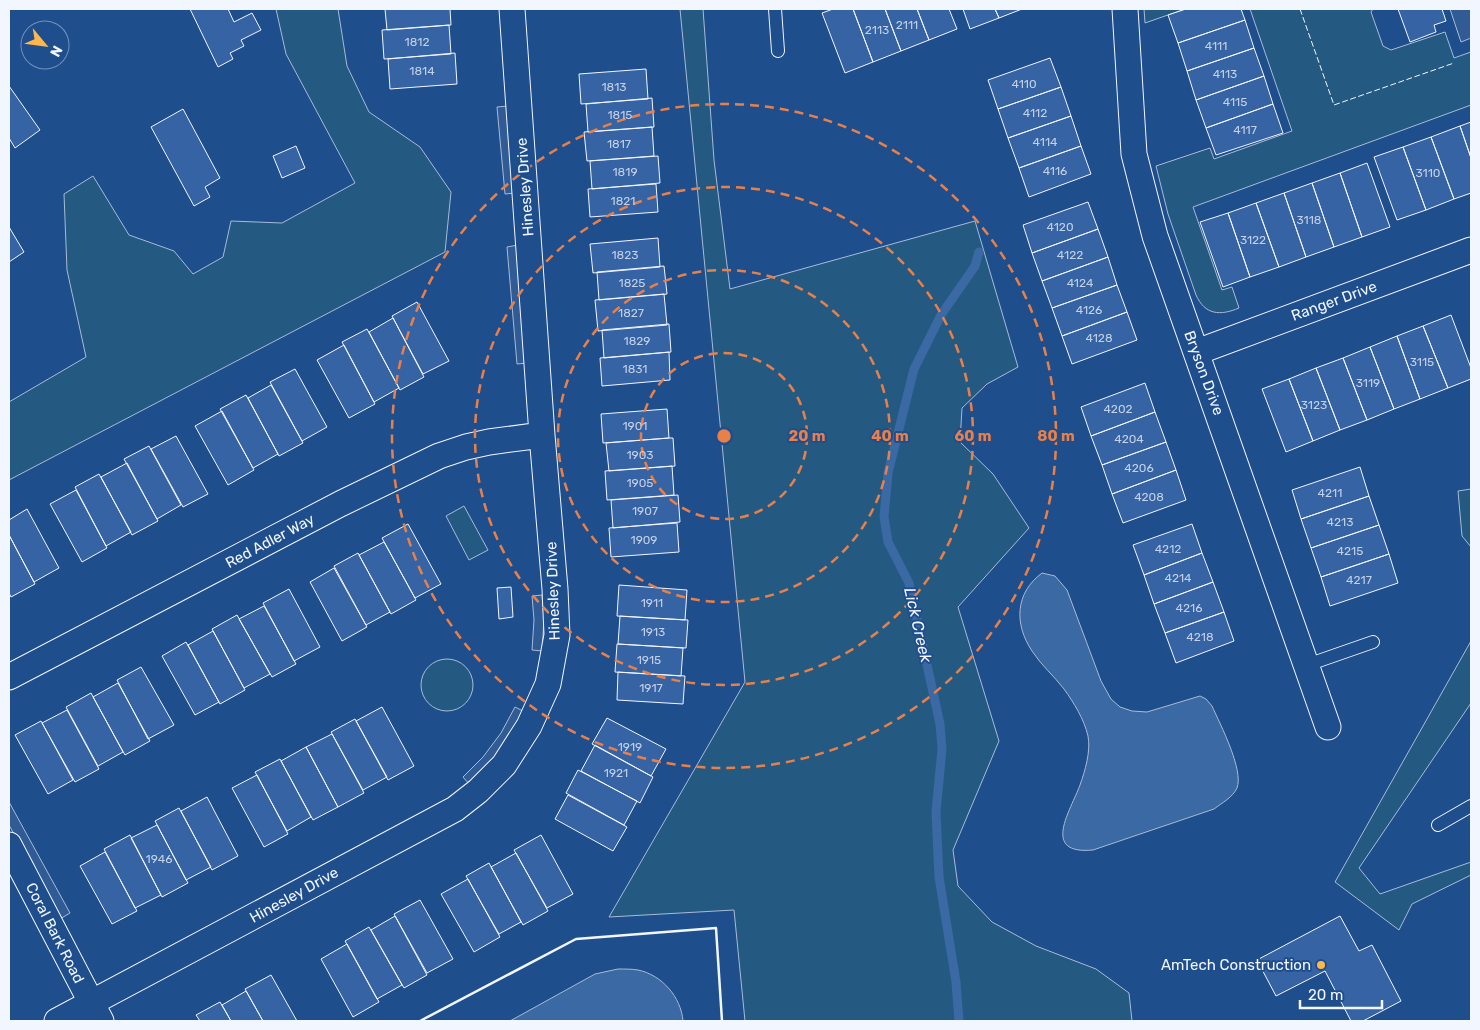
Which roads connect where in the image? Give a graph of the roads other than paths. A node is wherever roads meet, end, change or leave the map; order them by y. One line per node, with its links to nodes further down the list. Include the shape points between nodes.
1 (512, 9): 7 (street, Hinesley Drive)
2 (775, 9): 4 (lane)
3 (1125, 9): 6 (street, Bryson Drive, via 1134,154 1155,236)
4 (778, 51)
5 (1471, 250): 6 (street, Ranger Drive)
6 (1197, 352): 9 (street, Bryson Drive)
7 (542, 435): 10 (street, Red Adler Way, via 489,442 439,456); 15 (street, Hinesley Drive, via 557,635 548,684 529,726 504,765 455,809)
8 (1373, 642): 9 (lane)
9 (1307, 665): 11 (street, Bryson Drive)
10 (9, 676)
11 (1328, 727)
12 (1471, 806): 13 (lane)
13 (1438, 825)
14 (9, 845): 15 (street, Coral Bark Road)
15 (96, 1012): 16 (street, Hinesley Drive)
16 (57, 1021)

